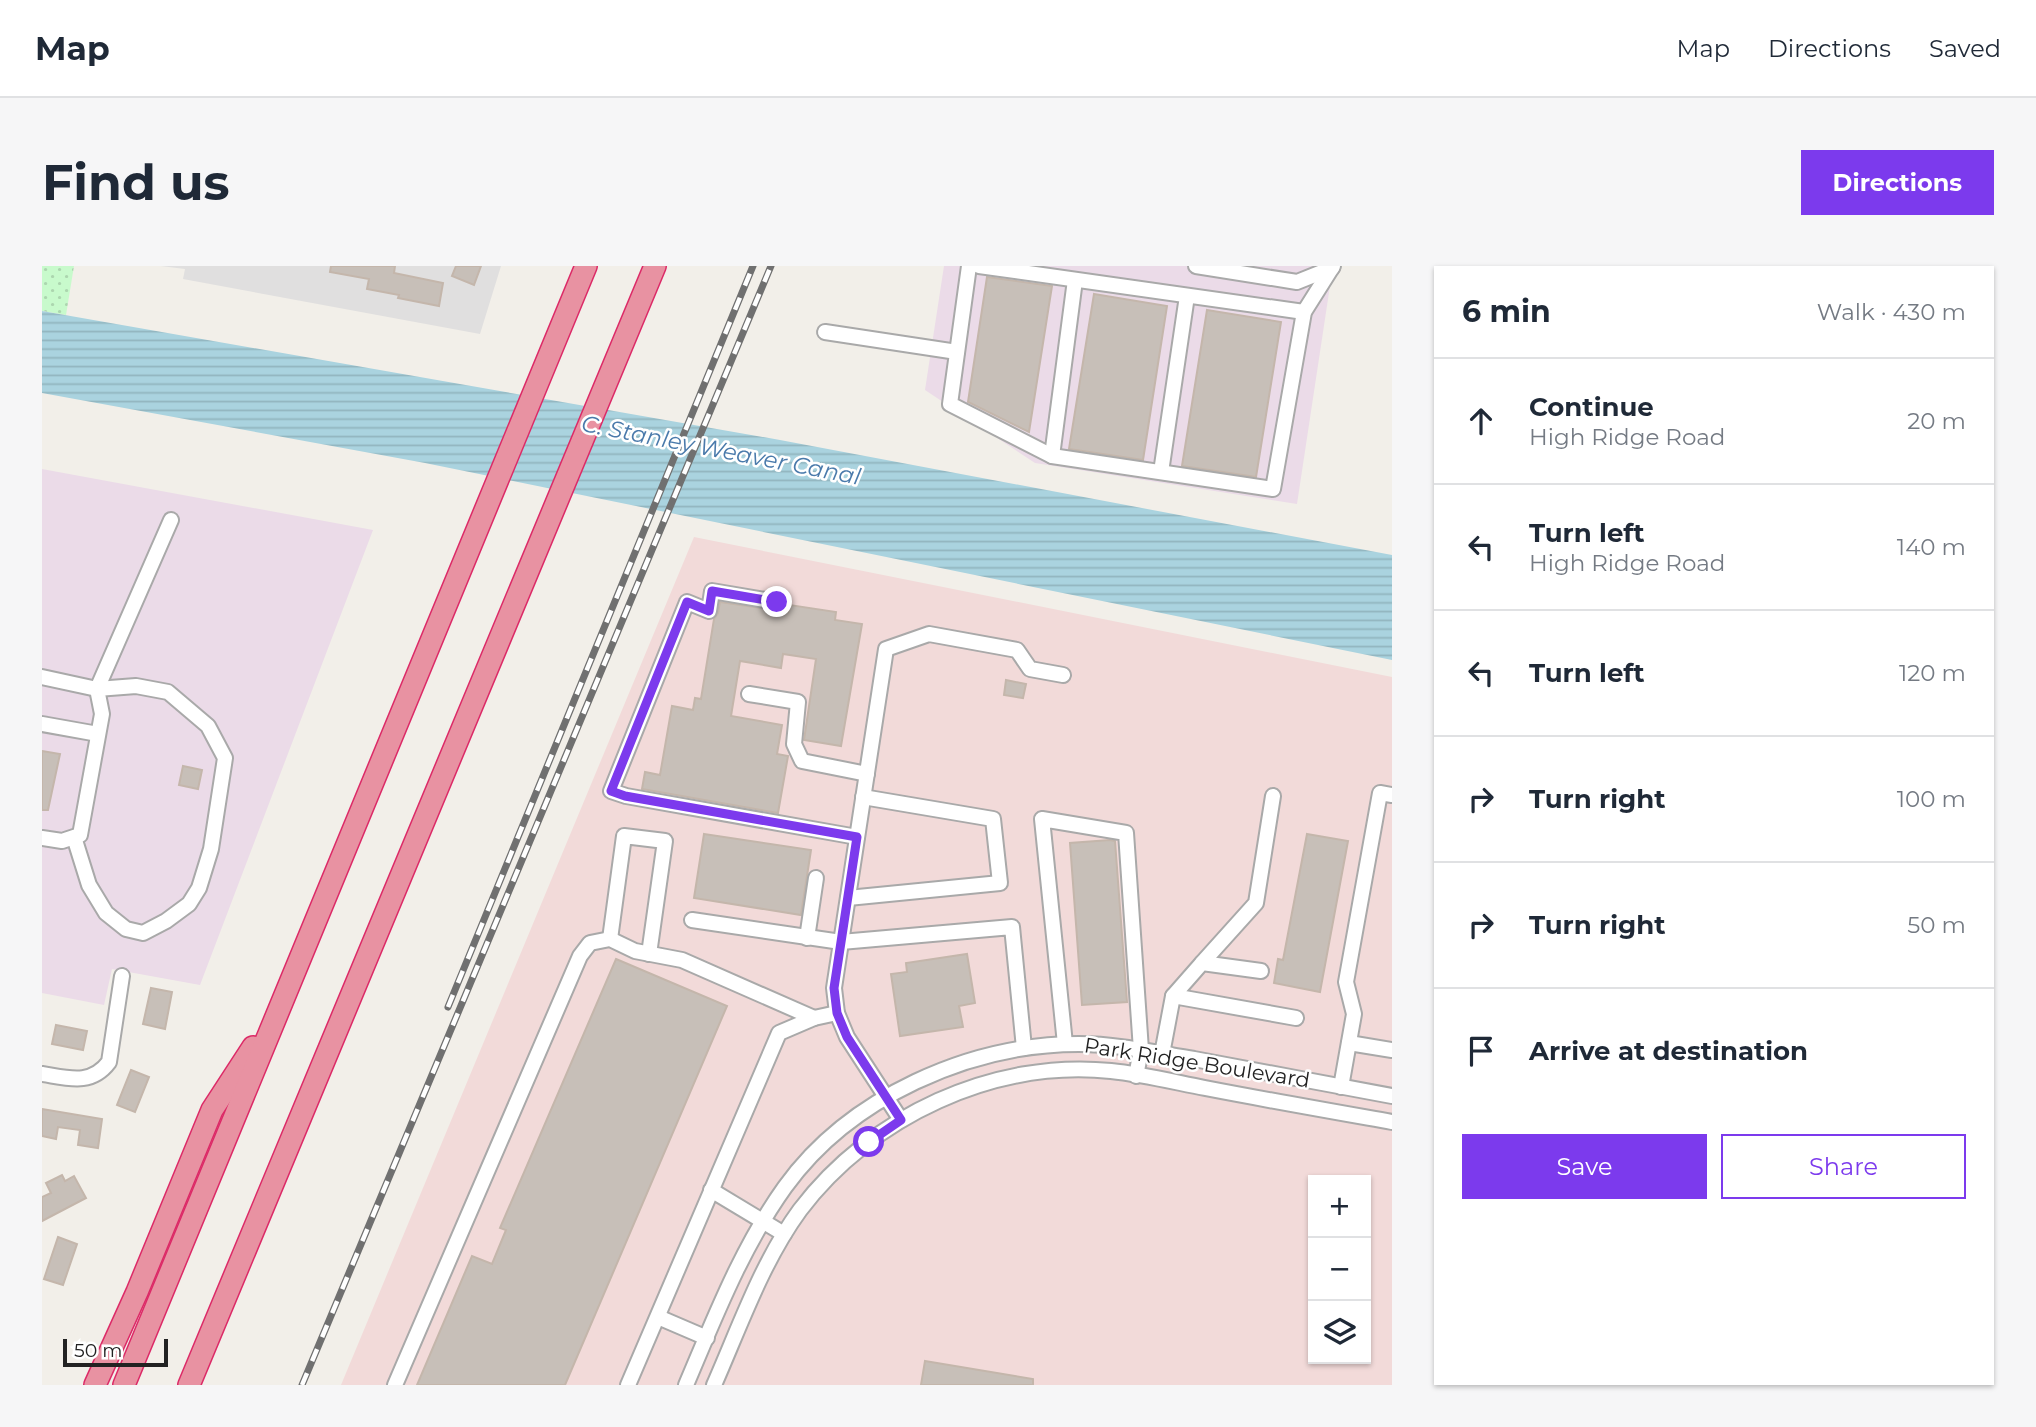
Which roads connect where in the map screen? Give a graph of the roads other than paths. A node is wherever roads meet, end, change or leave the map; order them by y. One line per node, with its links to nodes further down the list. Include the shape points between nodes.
1 (586, 266): 40 (highway)
2 (655, 266): 64 (highway)
3 (969, 266): 11 (street)
4 (979, 266): 7 (street)
5 (1196, 266): 6 (street, via 1297,282)
6 (1332, 267): 9 (street)
7 (1075, 280): 8 (street); 12 (street)
8 (1187, 296): 9 (street); 13 (street)
9 (1304, 312): 13 (street, via 1273,489)
10 (825, 332): 11 (street)
11 (957, 352): 12 (street, via 950,404)
12 (1052, 456): 13 (street)
13 (1161, 472)
14 (171, 520): 18 (street)
15 (777, 602): 27 (street, via 712,591 709,611 687,602 611,791)
16 (1063, 675): 22 (street, via 1030,669 1017,650 929,634 886,649)
17 (42, 677): 18 (street)
18 (97, 689): 21 (street, via 102,714); 26 (street, via 136,687 168,692 208,726 225,758 211,849 189,904 143,933 126,929 106,913 89,885)
19 (749, 694): 22 (street, via 798,702 794,744 802,761)
20 (42, 724): 21 (street)
21 (98, 734): 26 (street, via 80,835)
22 (866, 774): 25 (street)
23 (1392, 795): 44 (street, via 1380,793 1346,982 1354,1014)
24 (1273, 796): 36 (street, via 1255,904)
25 (863, 797): 27 (street); 30 (street, via 993,819 1000,883)
26 (74, 837): 28 (street, via 62,841)
27 (857, 837): 30 (street)
28 (42, 838)
29 (817, 878): 32 (street)
30 (848, 898): 34 (street)
31 (692, 920): 32 (street)
32 (807, 938): 34 (street)
33 (610, 939): 35 (street); 35 (street, via 624,836 665,841); 65 (street, via 590,943 580,956)
34 (841, 942): 41 (street, via 834,988); 46 (street, via 1012,927)
35 (649, 954): 42 (street, via 682,960)
36 (1202, 963): 37 (street); 39 (street)
37 (1261, 971)
38 (122, 976): 50 (street, via 109,1062 85,1080)
39 (1173, 996): 43 (street); 49 (street)
40 (284, 998): 62 (highway, via 212,1110); 63 (highway)
41 (837, 1013): 42 (street); 54 (street)
42 (814, 1018): 57 (street, via 779,1033)
43 (1296, 1018)
44 (1349, 1043): 48 (street); 52 (street)
45 (1065, 1044): 46 (street, Park Ridge Boulevard); 47 (street, Park Ridge Boulevard); 47 (street, via 1042,819 1126,833)
46 (1024, 1048): 54 (street, Park Ridge Boulevard, via 960,1064)
47 (1141, 1050): 49 (street, Park Ridge Boulevard); 51 (street)
48 (1392, 1050)
49 (1162, 1054): 52 (street, Park Ridge Boulevard)
50 (42, 1074)
51 (1136, 1076): 55 (street, Park Ridge Boulevard, via 1060,1071 1010,1076 951,1096); 56 (street, Park Ridge Boulevard)
52 (1341, 1087): 53 (street, Park Ridge Boulevard)
53 (1392, 1096)
54 (885, 1099): 55 (street); 58 (street, Park Ridge Boulevard, via 825,1143)
55 (901, 1120): 59 (street, Park Ridge Boulevard, via 843,1164)
56 (1392, 1122)
57 (711, 1190): 58 (street); 60 (street)
58 (763, 1220): 59 (street); 61 (street, Park Ridge Boulevard)
59 (784, 1234): 68 (street, Park Ridge Boulevard)
60 (658, 1317): 61 (street); 66 (street)
61 (706, 1338): 67 (street, Park Ridge Boulevard)
62 (95, 1385)
63 (124, 1385)
64 (189, 1385)
65 (395, 1385)
66 (628, 1385)
67 (686, 1385)
68 (714, 1385)

